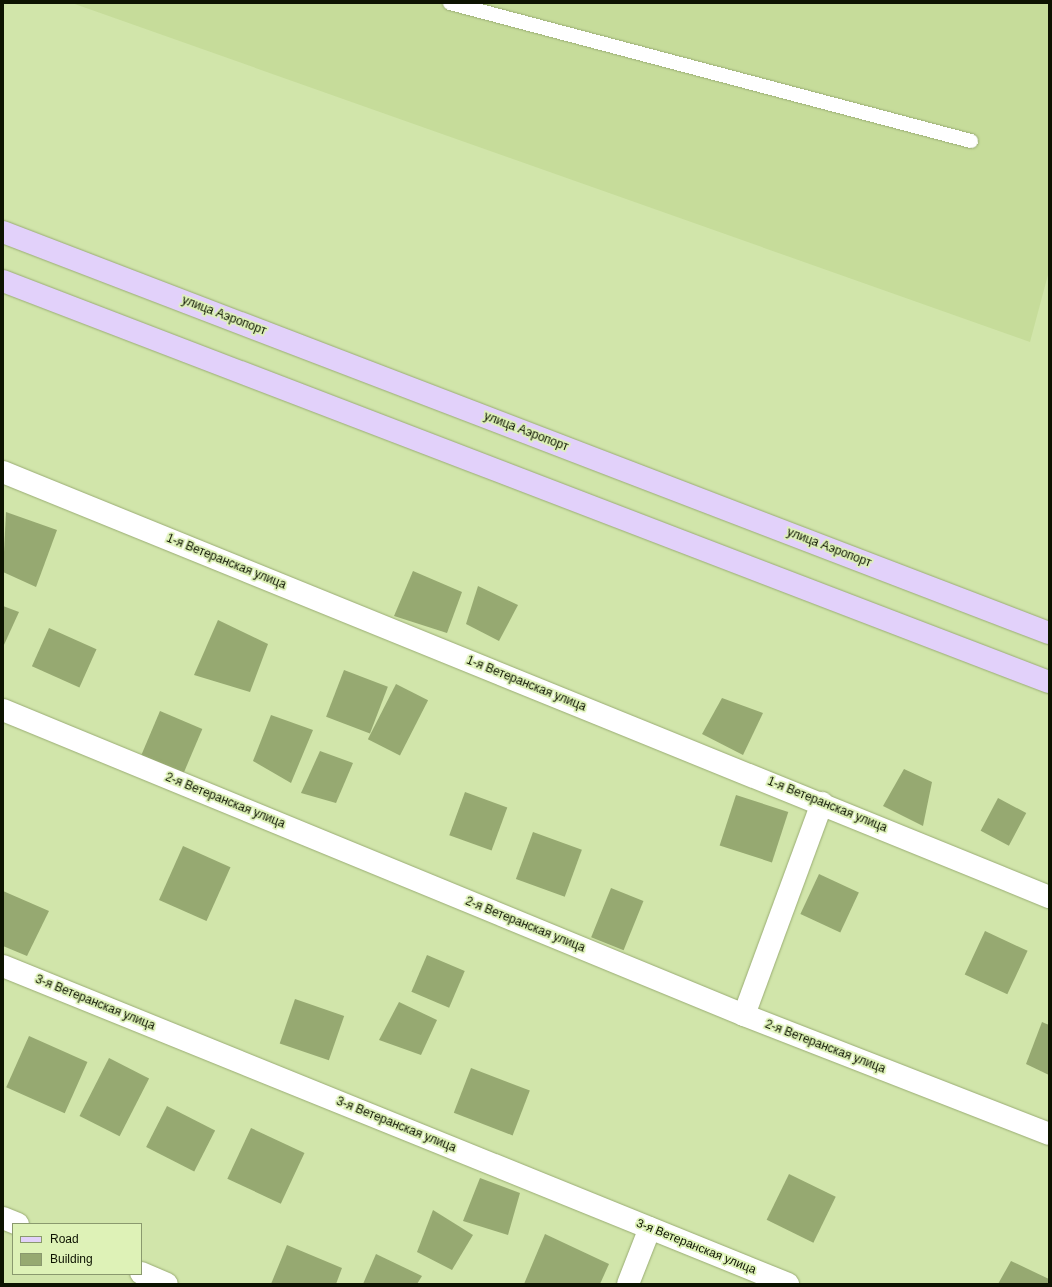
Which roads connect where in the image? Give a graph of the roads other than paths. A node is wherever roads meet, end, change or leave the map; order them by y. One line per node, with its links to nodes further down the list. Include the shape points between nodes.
1 (450, 3): 2 (lane)
2 (971, 141)
3 (3, 232): 6 (main road, улица Аэропорт)
4 (3, 281): 7 (main road)
5 (3, 472): 9 (street, 1-я Ветеранская улица)
6 (1049, 633)
7 (1049, 682)
8 (3, 710): 12 (street, 2-я Ветеранская улица)
9 (822, 804): 10 (street, 1-я Ветеранская улица); 12 (street)
10 (1049, 897)
11 (3, 966): 16 (street, 3-я Ветеранская улица)
12 (744, 1015): 13 (street, 2-я Ветеранская улица)
13 (1049, 1134)
14 (3, 1218): 15 (street)
15 (16, 1223)
16 (650, 1228): 19 (street); 20 (street, 3-я Ветеранская улица)
17 (142, 1273): 18 (street)
18 (167, 1284)
19 (628, 1284)
20 (788, 1284)

